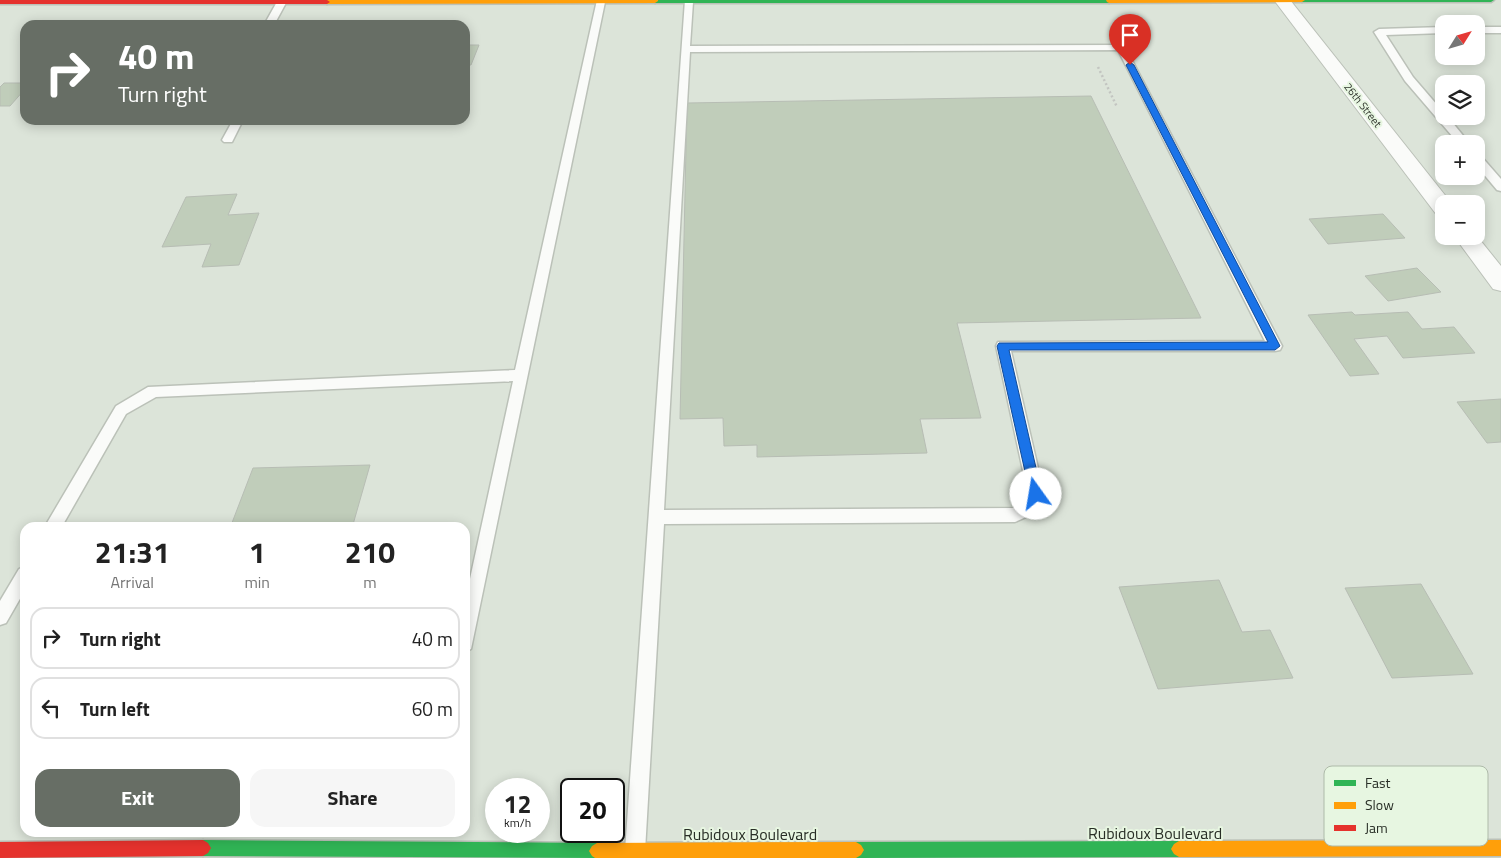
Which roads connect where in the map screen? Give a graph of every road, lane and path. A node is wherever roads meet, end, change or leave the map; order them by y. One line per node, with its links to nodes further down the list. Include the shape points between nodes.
1 (1282, 0): 2 (street); 9 (street); 24 (street, 26th Street)
2 (1491, 0)
3 (329, 1): 11 (street); 12 (street)
4 (722, 1): 5 (street); 13 (street)
5 (823, 1): 6 (street)
6 (854, 1): 7 (street)
7 (948, 1): 8 (street)
8 (994, 1): 9 (street)
9 (1063, 1)
10 (0, 2): 11 (street)
11 (282, 2): 14 (lane)
12 (600, 2): 13 (street); 27 (lane)
13 (688, 2): 18 (lane)
14 (273, 20)
15 (1435, 30): 20 (lane, via 1379,32 1409,79)
16 (1485, 30): 17 (lane)
17 (1501, 30)
18 (685, 49): 28 (lane); 28 (lane, via 1121,47 1275,346 1003,346 1036,494 1029,508 1015,515)
19 (236, 125): 21 (lane)
20 (1457, 135)
21 (228, 140)
22 (1485, 167): 23 (lane)
23 (1501, 186)
24 (1435, 197)
25 (1472, 245): 26 (street)
26 (1501, 283)
27 (521, 375): 29 (lane, via 153,391 121,410); 30 (lane)
28 (656, 517): 37 (lane)
29 (56, 522)
30 (472, 576): 32 (lane)
31 (20, 583): 33 (lane)
32 (470, 595)
33 (0, 617)
34 (421, 842): 37 (street, Rubidoux Boulevard); 38 (street, Rubidoux Boulevard)
35 (1501, 848): 39 (street, Rubidoux Boulevard)
36 (0, 850): 38 (street, Rubidoux Boulevard)
37 (636, 851): 40 (street, Rubidoux Boulevard)
38 (149, 852)
39 (1183, 853): 40 (street, Rubidoux Boulevard)
40 (877, 854)

